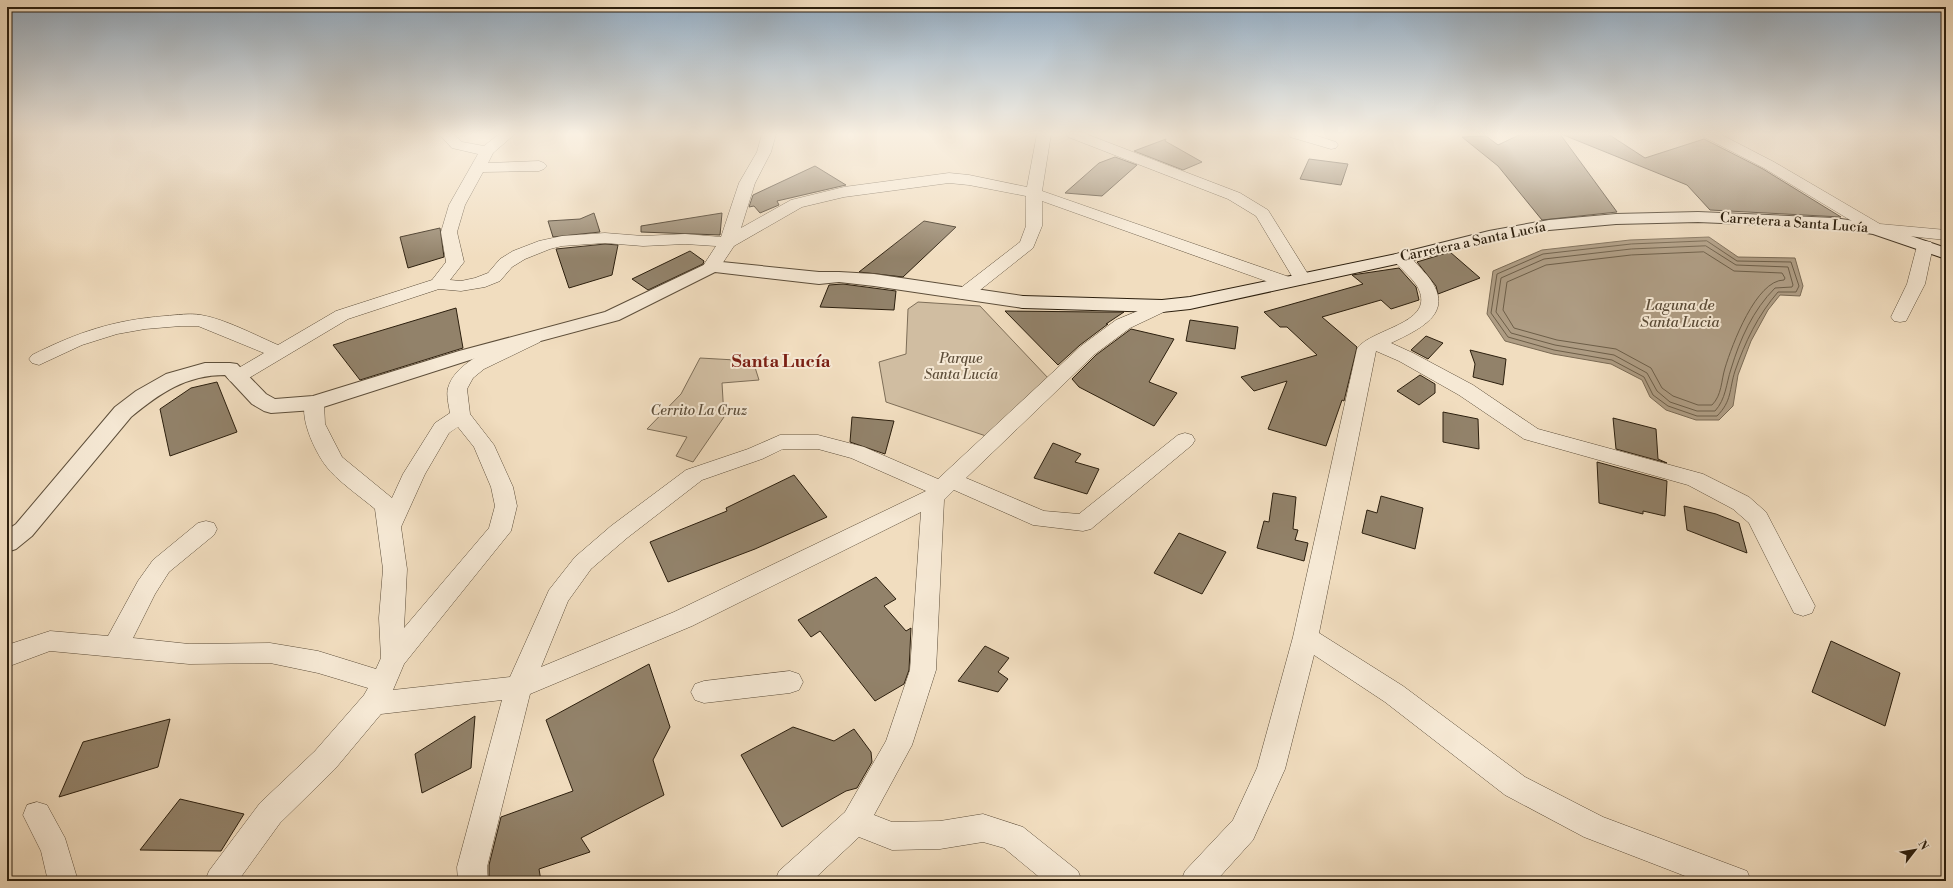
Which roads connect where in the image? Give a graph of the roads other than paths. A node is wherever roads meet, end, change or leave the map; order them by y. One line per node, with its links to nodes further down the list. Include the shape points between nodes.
1 (473, 175): 15 (street, via 457,205 449,232 455,262)
2 (751, 175): 9 (street)
3 (1037, 175): 6 (street)
4 (1181, 175): 14 (street, via 1234,196 1262,213)
5 (1786, 175): 7 (street)
6 (1034, 193): 9 (street, via 949,178 844,192 797,203); 14 (street); 16 (street, via 1034,226 1027,244)
7 (1876, 229): 8 (street); 10 (street, Carretera a Santa Lucía); 12 (street, Carretera a Santa Lucía, via 1834,223 1698,217 1616,219 1549,225 1489,236)
8 (1946, 235)
9 (728, 242): 13 (street, via 716,256); 15 (street, via 605,238 562,241 519,255 506,263 494,276 479,283 460,286)
10 (1925, 246): 11 (street, Carretera a Santa Lucía); 18 (street, via 1916,284)
11 (1946, 254)
12 (1401, 258): 14 (street, Carretera a Santa Lucía); 20 (street, via 1426,287 1430,299 1429,310 1422,319)
13 (712, 266): 16 (street, Carretera a Santa Lucía, via 819,278 874,280); 19 (street, via 612,316)
14 (1294, 280): 17 (street, Carretera a Santa Lucía, via 1190,303)
15 (438, 284): 21 (street, via 342,315)
16 (964, 294): 17 (street, Carretera a Santa Lucía, via 1024,302)
17 (1162, 306): 27 (street, via 1123,324 1088,350)
18 (1900, 317)
19 (533, 338): 24 (street, via 459,357); 25 (street, via 476,365 465,374 457,389)
20 (1374, 343): 31 (street, via 1406,357 1466,390 1531,434 1581,450 1695,479 1741,503 1758,518); 32 (street, via 1366,349 1364,356)
21 (278, 352): 22 (street, via 200,320 181,320 113,329 75,341); 23 (street)
22 (39, 359)
23 (237, 378): 24 (street, via 258,399 271,406); 30 (street, via 230,369 205,369 173,379 143,396 123,412 24,530)
24 (314, 403): 28 (street, via 315,424 334,462 385,505)
25 (460, 415): 28 (street, via 442,428 414,474); 35 (street, via 483,445 502,487 506,506 500,531)
26 (1185, 440): 27 (street, via 1083,523 1041,519)
27 (942, 488): 37 (street, via 683,619); 37 (street, via 857,452 818,442 780,442 755,454 694,475 583,563 558,597); 41 (street, via 923,670 898,746)
28 (390, 527): 35 (street, via 395,569 391,618)
29 (206, 529): 33 (street, via 161,566 146,588)
30 (7, 542)
31 (1803, 606)
32 (1306, 637): 47 (street, via 1271,769 1243,830); 48 (street, via 1394,694 1515,786 1594,827)
33 (116, 646): 34 (street, via 50,641); 39 (street, via 189,654 270,653 318,662)
34 (7, 656)
35 (394, 658): 39 (street)
36 (790, 682): 38 (street)
37 (519, 687): 39 (street); 44 (street, via 472,867)
38 (704, 692)
39 (378, 693): 43 (street, via 325,760 270,813)
40 (37, 815): 42 (street, via 55,848)
41 (855, 822): 45 (street); 46 (street, via 892,836 940,835 983,828 1013,837)
42 (63, 881)
43 (220, 881)
44 (473, 881)
45 (790, 881)
46 (1068, 881)
47 (1196, 881)
48 (1736, 881)

